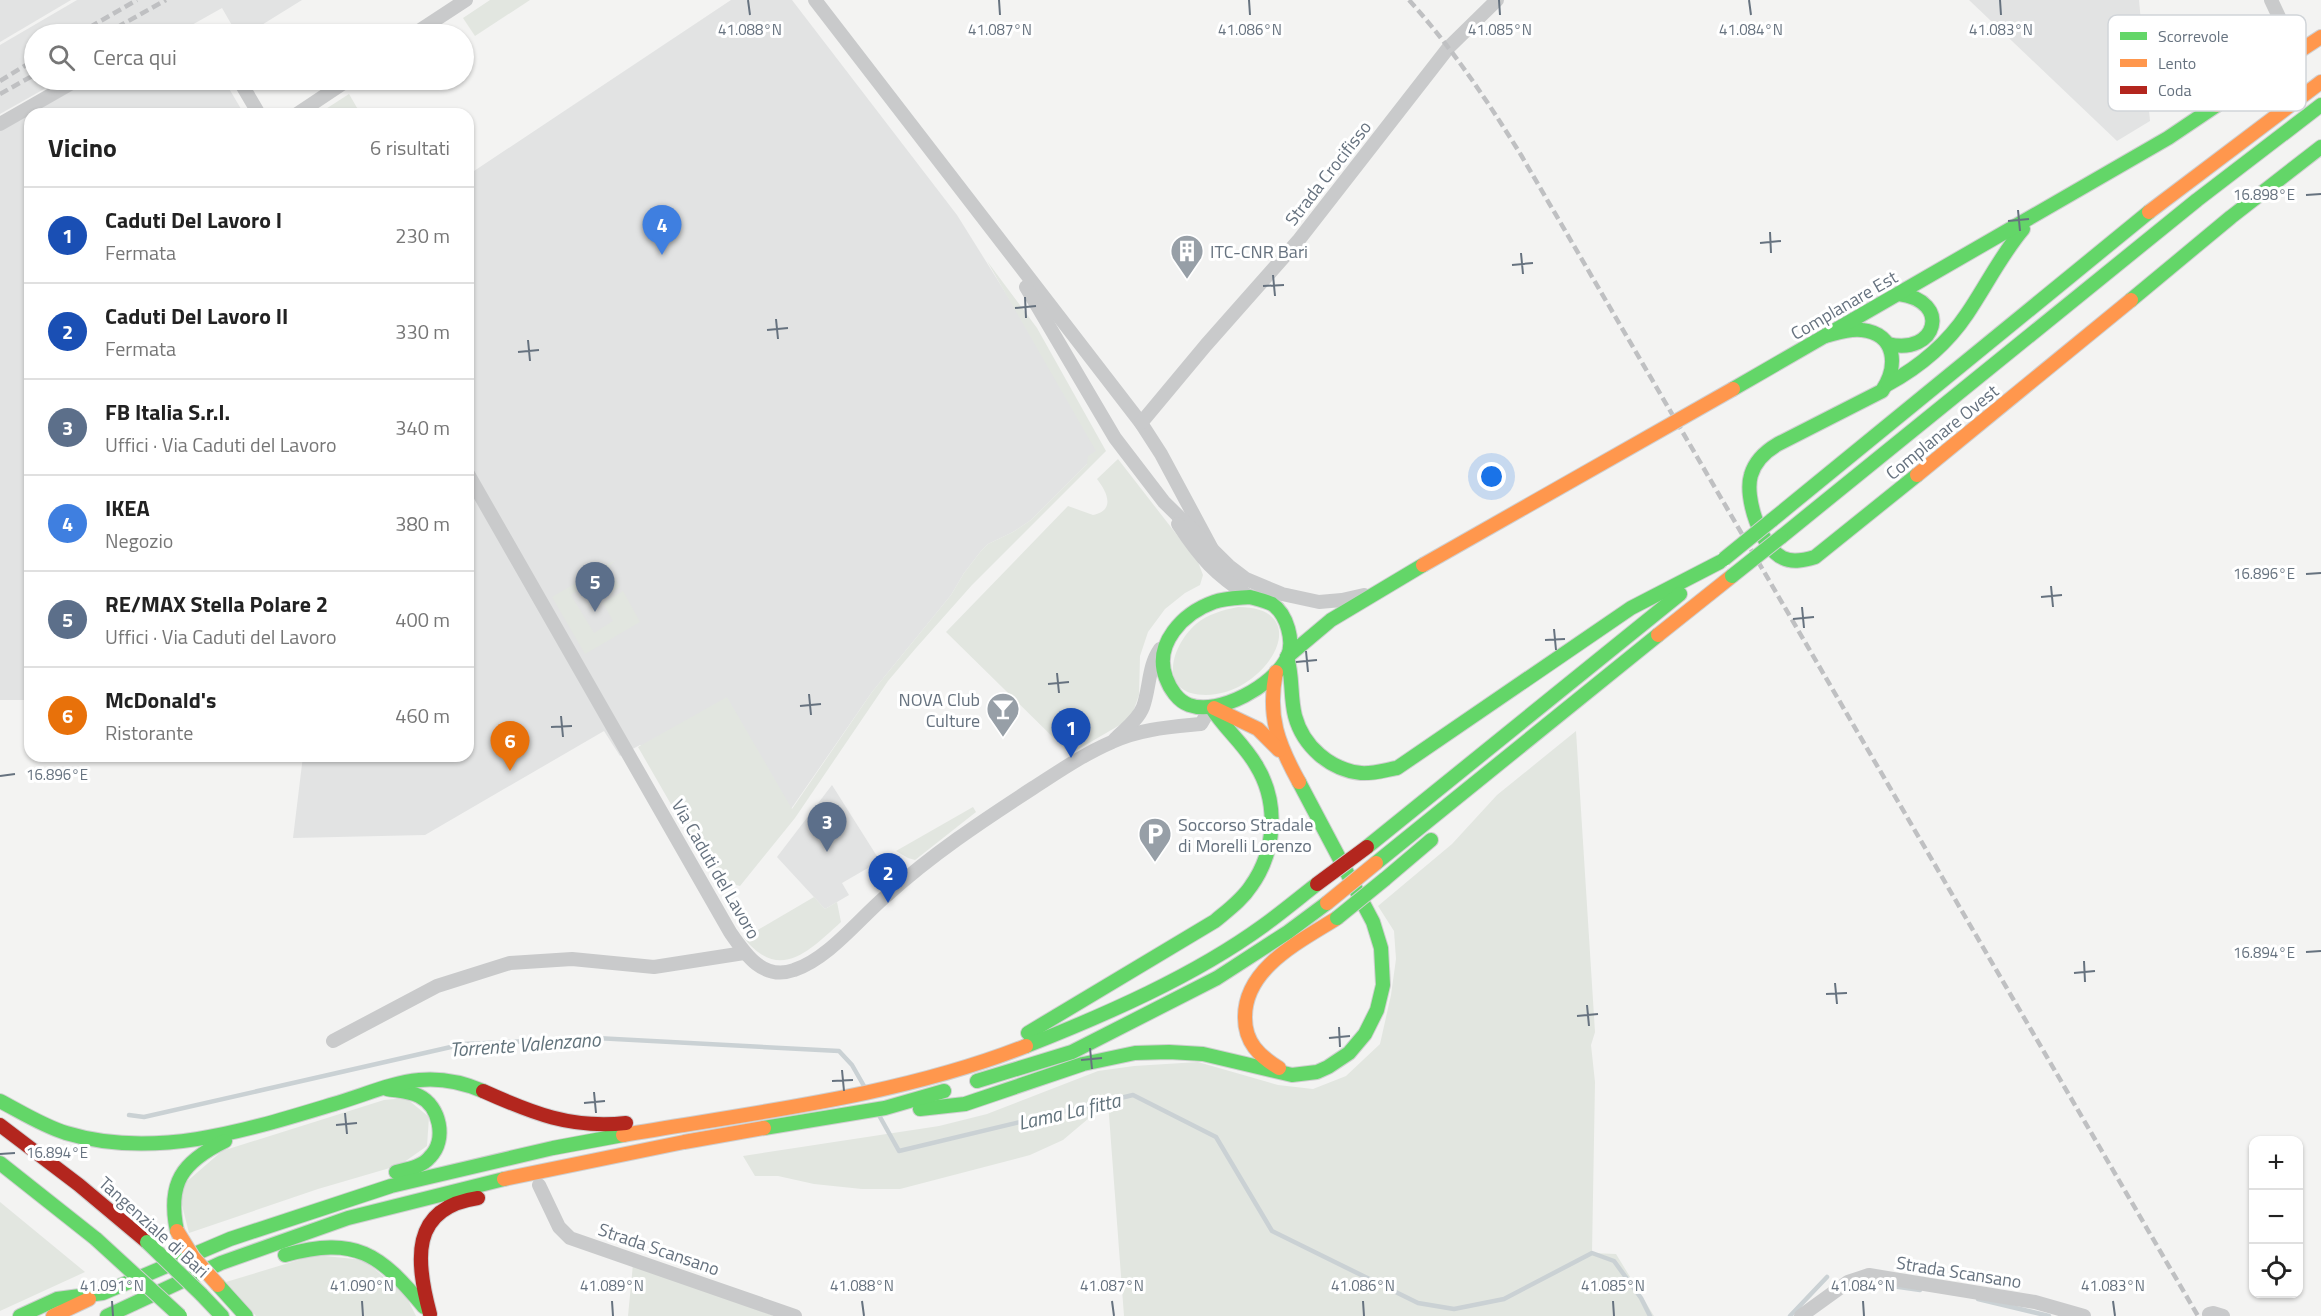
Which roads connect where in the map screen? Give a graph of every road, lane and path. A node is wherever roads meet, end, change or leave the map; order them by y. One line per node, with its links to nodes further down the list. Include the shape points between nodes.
1 (466, 0): 6 (street)
2 (815, 0): 24 (street)
3 (1497, 0): 29 (street, Strada Crocifisso, via 1449,46 1298,241)
4 (2271, 0): 5 (street)
5 (2278, 15)
6 (429, 24)
7 (2321, 37): 8 (main road, Complanare Est)
8 (2306, 47)
9 (2321, 82): 13 (main road, bridge)
10 (60, 90): 15 (street)
11 (245, 90): 16 (street)
12 (333, 90): 17 (street)
13 (2306, 93)
14 (2321, 105): 44 (main road, bridge, via 2197,200)
15 (28, 108)
16 (255, 108)
17 (306, 108)
18 (24, 110): 21 (street)
19 (2209, 111): 23 (main road, Complanare Est)
20 (2282, 111): 33 (main road, bridge, via 2179,188)
21 (0, 124)
22 (2321, 147): 28 (main road, Complanare Ovest, via 1815,557 1798,562 1784,560 1774,552 1756,523 1750,504 1753,467 1779,443 1874,396)
23 (2035, 216): 25 (main road, Complanare Est); 28 (main road, Complanare Ovest, via 2006,247 1953,333 1905,375)
24 (992, 230): 29 (street); 31 (street, via 1115,438)
25 (1899, 294): 26 (main road, Complanare Est); 27 (main road, via 1926,303 1932,328 1926,339 1914,345)
26 (1825, 336): 27 (main road, via 1866,330); 34 (main road, Complanare Est, bridge)
27 (1888, 344): 28 (main road, via 1894,354)
28 (1888, 384)
29 (1141, 423): 32 (street)
30 (474, 484): 45 (street, Via Caduti del Lavoro)
31 (1164, 502): 32 (street); 35 (street, via 1198,555)
32 (1212, 549): 34 (street, via 1246,579 1282,594 1319,602)
33 (1722, 561): 37 (main road, via 1631,608 1397,768 1362,773 1333,766 1312,749 1296,717 1293,672); 48 (main road, bridge, via 1367,847 1262,927 1212,959 1096,1019 991,1060)
34 (1377, 591): 37 (main road, Complanare Est, via 1331,620)
35 (1250, 597): 36 (main road, via 1208,604 1176,626); 37 (main road, via 1271,604 1284,618 1290,636)
36 (1165, 642): 39 (main road, via 1162,658 1168,687 1180,701 1197,708); 42 (street, via 1156,655 1142,709)
37 (1287, 657): 38 (main road)
38 (1276, 672): 39 (main road, via 1239,698); 43 (main road, via 1270,707)
39 (1211, 707): 40 (street); 41 (main road); 43 (main road, via 1251,724)
40 (1201, 724): 41 (main road); 42 (street, via 1154,729)
41 (1226, 729): 48 (main road, via 1260,769 1272,811 1267,858 1240,901 1215,921 1032,1032 932,1069)
42 (1113, 741): 45 (street, Via Caduti del Lavoro, via 958,838 808,964 792,971 774,972 758,967)
43 (1284, 754): 47 (main road, via 1373,922 1384,961 1377,1009 1354,1048 1336,1064 1313,1074)
44 (1476, 784): 47 (main road, bridge, via 1448,824 1337,918 1269,965 1256,979 1246,995 1243,1017 1247,1039 1262,1059); 51 (main road, bridge, via 1327,903 1216,978 1072,1052)
45 (744, 953): 46 (street, via 654,967 572,959 510,963 437,986)
46 (333, 1041)
47 (1292, 1075): 51 (main road, via 1200,1054 1134,1053 1090,1063 965,1104)
48 (901, 1085): 52 (main road)
49 (384, 1089): 52 (main road, via 410,1079 452,1080 528,1111 605,1126 681,1114); 54 (main road); 60 (main road, via 411,1092 424,1099 436,1113 440,1130 437,1148 429,1159 272,1211)
50 (0, 1101): 54 (main road, via 64,1132 102,1142 170,1144)
51 (885, 1108): 55 (main road)
52 (742, 1115): 60 (main road, via 506,1158 391,1186)
53 (0, 1125): 68 (main road, Tangenziale di Bari, bridge, via 147,1242)
54 (260, 1126): 69 (main road, bridge, via 208,1148 192,1160 180,1175 172,1212 177,1231 193,1257)
55 (625, 1155): 58 (main road); 61 (main road, via 413,1200 348,1218)
56 (0, 1163): 59 (main road)
57 (0, 1172): 59 (main road)
58 (539, 1185): 63 (main road, via 454,1203 436,1217 424,1232 418,1254); 70 (street, Strada Scansano, via 559,1227 570,1238)
59 (32, 1186): 67 (main road, bridge)
60 (230, 1239): 62 (main road)
61 (221, 1263): 63 (main road, via 252,1265 306,1248 333,1245 359,1251 378,1258 399,1276); 66 (main road)
62 (103, 1293): 64 (main road, via 57,1299); 65 (main road)
63 (430, 1315)
64 (20, 1316)
65 (53, 1316)
66 (107, 1316)
67 (180, 1316)
68 (222, 1316)
69 (246, 1316)
70 (795, 1316)
71 (1801, 1316): 72 (street, Strada Scansano, via 1848,1282 1869,1275 2035,1302)
72 (2085, 1316)

